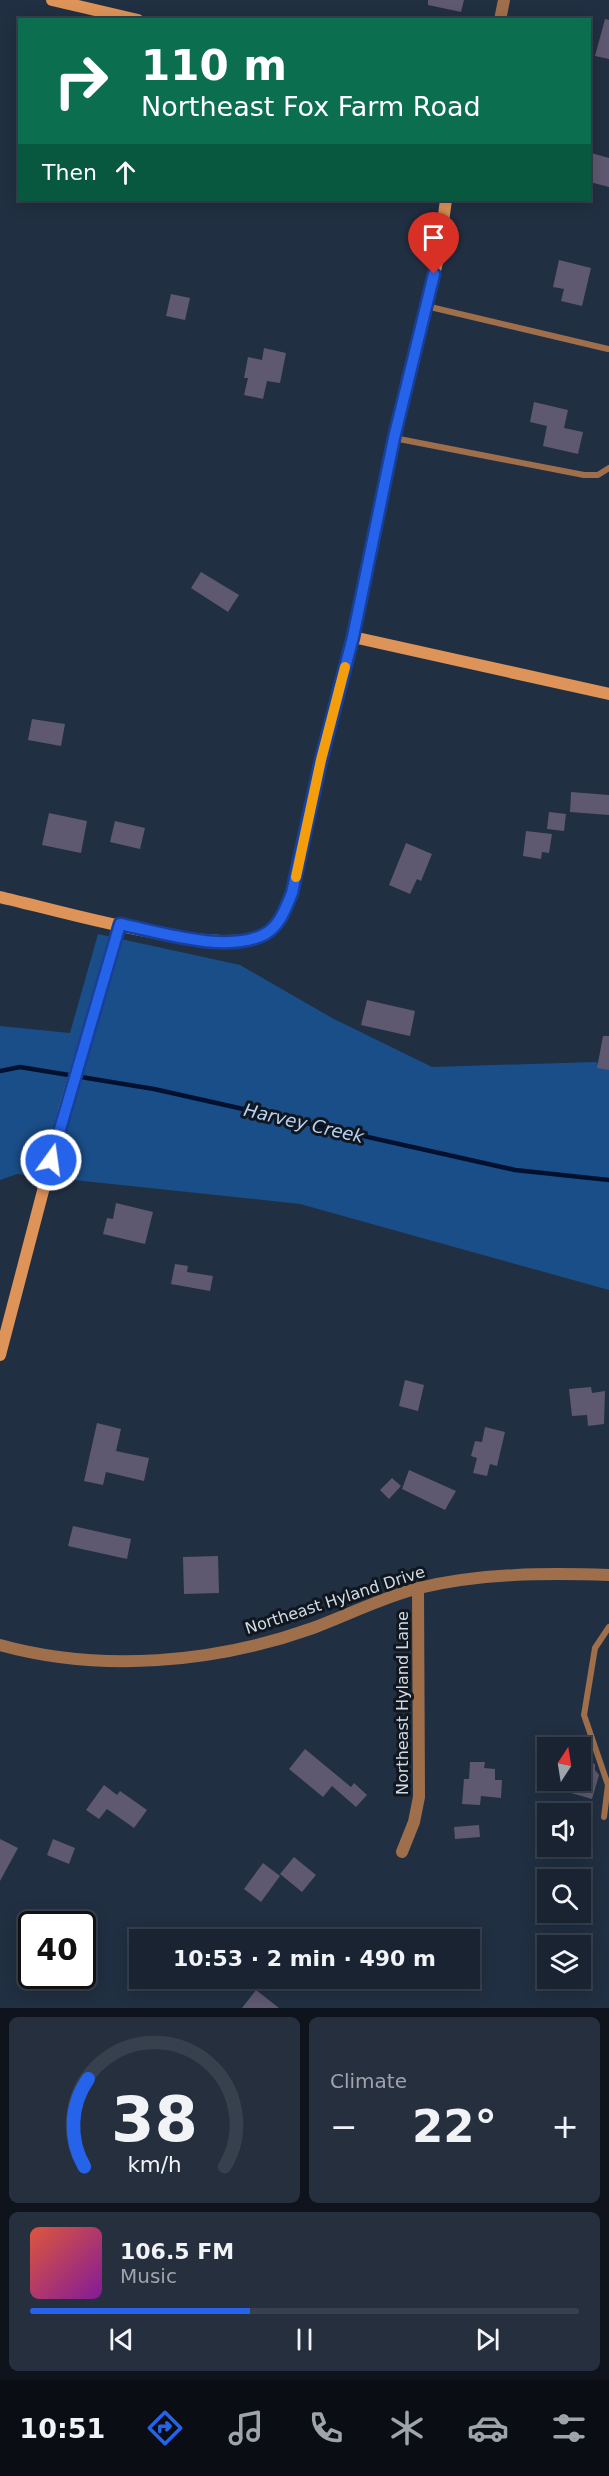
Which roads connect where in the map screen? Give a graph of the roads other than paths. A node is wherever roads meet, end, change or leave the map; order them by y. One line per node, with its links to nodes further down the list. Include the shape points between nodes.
1 (52, 0): 3 (street)
2 (504, 0): 4 (street)
3 (129, 18)
4 (500, 18)
5 (446, 201): 6 (street, via 445,225)
6 (426, 306): 7 (lane); 8 (street)
7 (608, 349)
8 (394, 438): 9 (lane, via 584,475 598,475); 10 (street)
9 (609, 468)
10 (353, 637): 11 (street); 13 (street, via 292,893 276,925 266,934 245,942 220,942)
11 (609, 694)
12 (0, 897): 13 (street)
13 (120, 924): 14 (street, via 65,1107)
14 (0, 1355)
15 (609, 1575): 16 (street, Northeast Hyland Drive, via 502,1576)
16 (418, 1588): 18 (street, Northeast Hyland Drive, via 257,1645 190,1657 132,1661 78,1658); 20 (street, Northeast Hyland Lane, via 419,1797)
17 (609, 1627): 19 (lane, via 595,1648 584,1715 608,1785)
18 (0, 1645)
19 (604, 1817)
20 (402, 1852)

